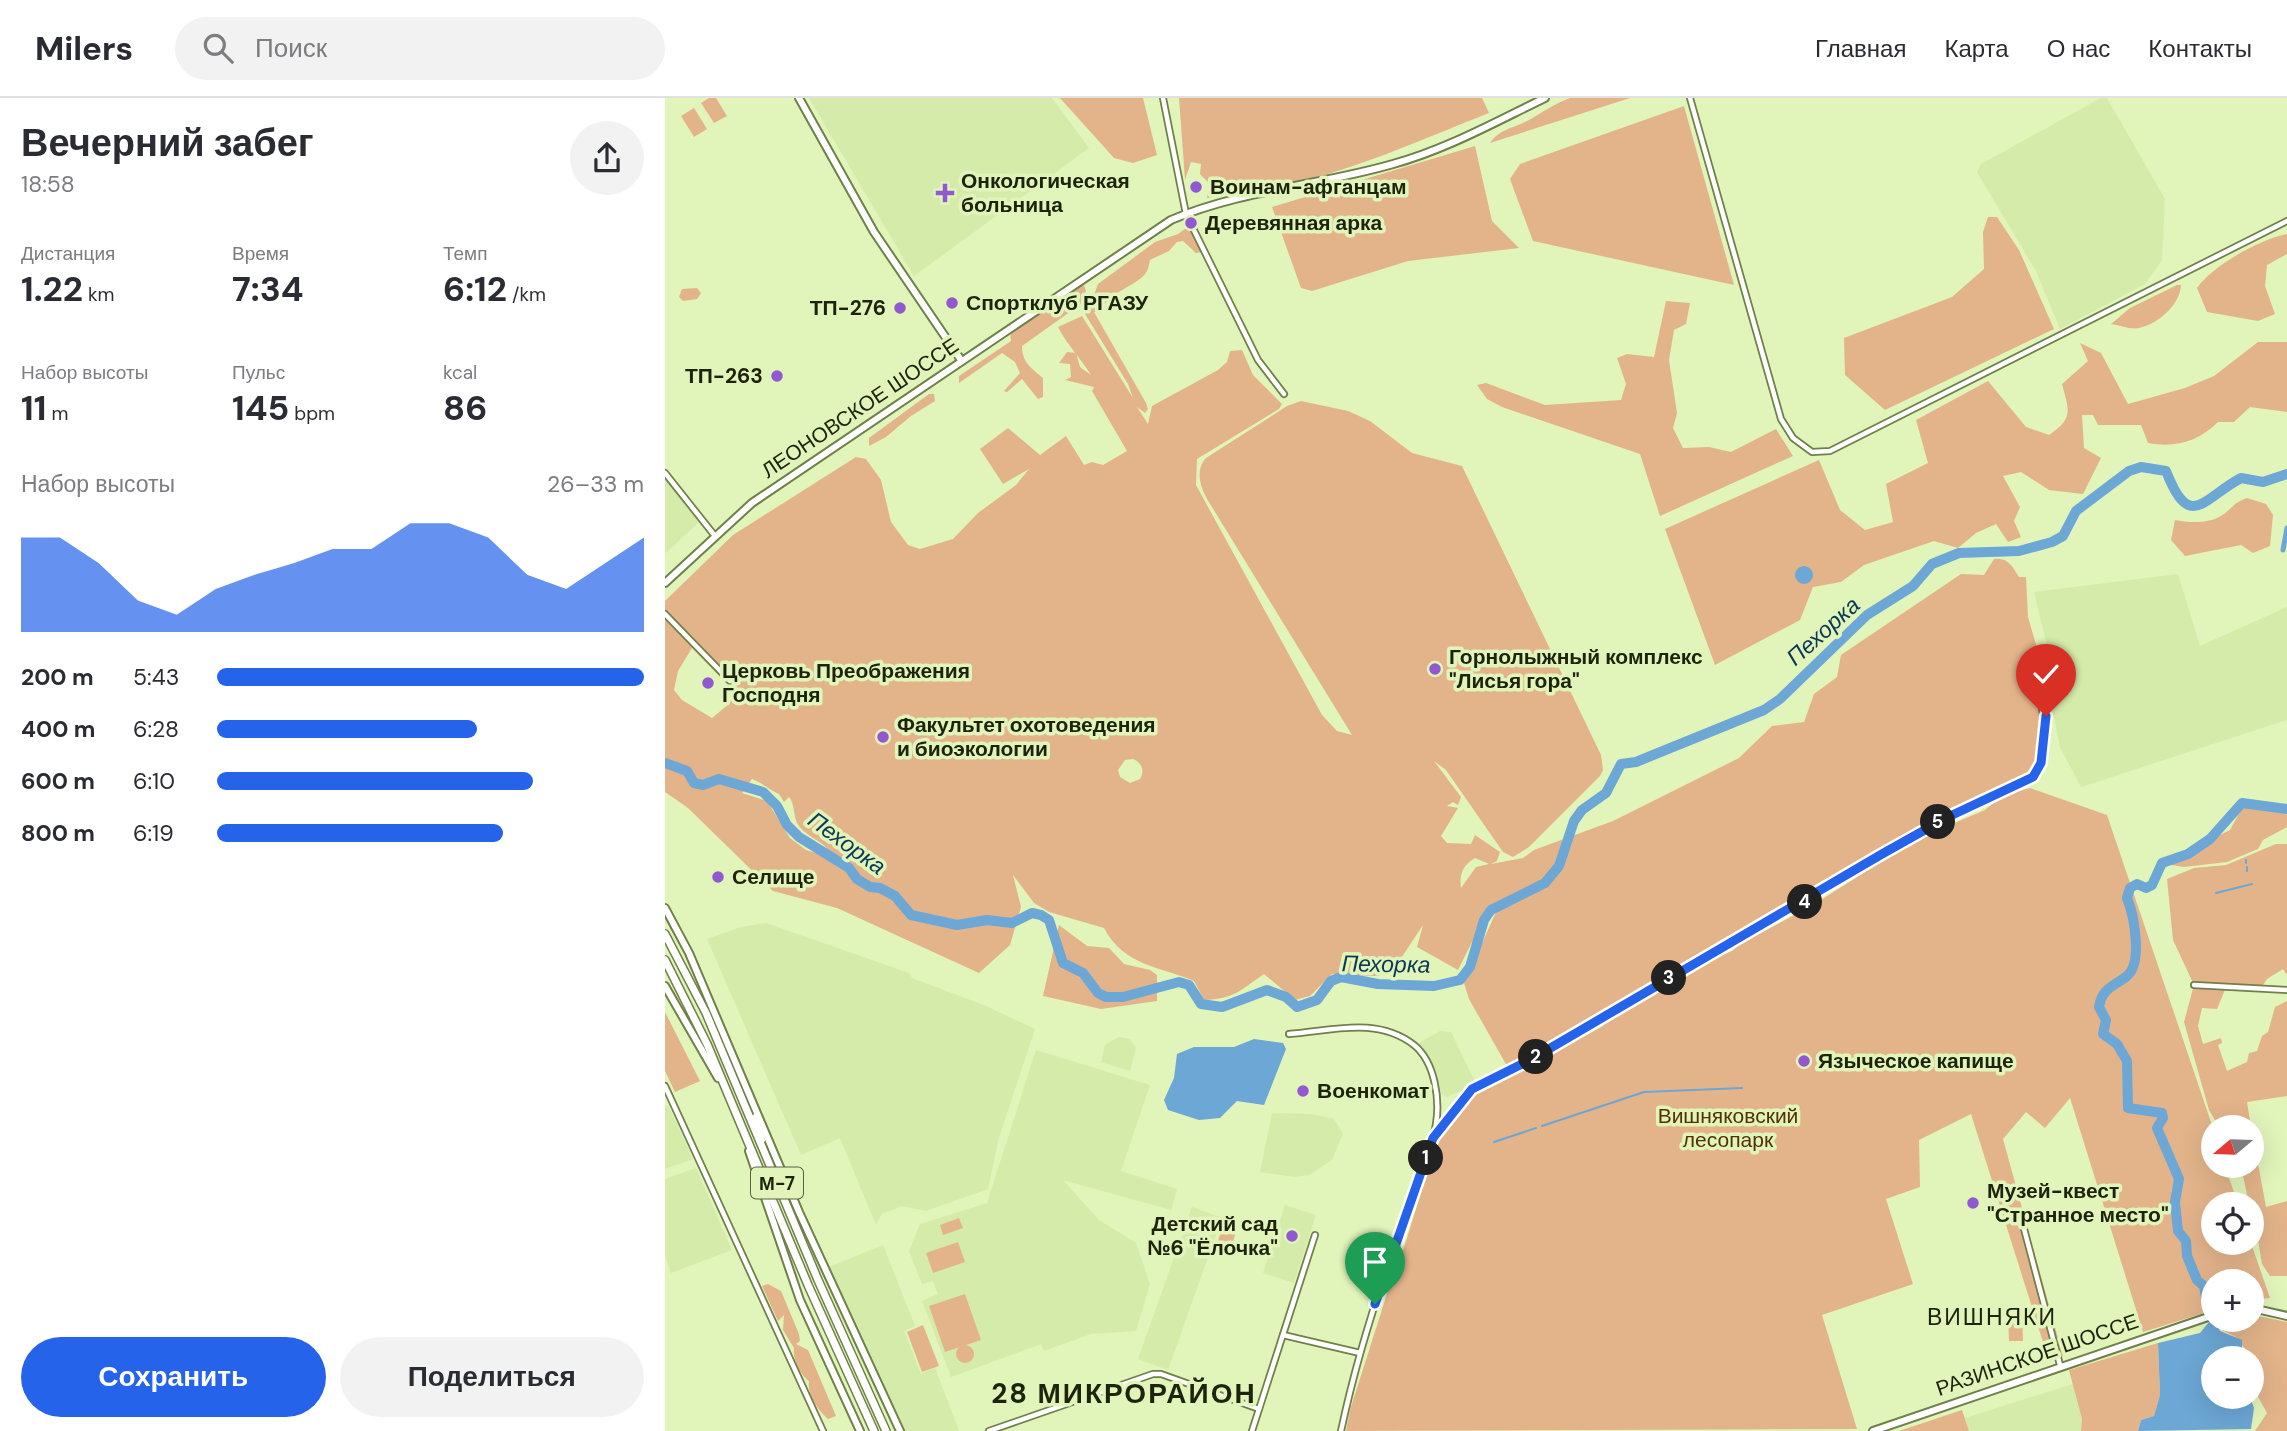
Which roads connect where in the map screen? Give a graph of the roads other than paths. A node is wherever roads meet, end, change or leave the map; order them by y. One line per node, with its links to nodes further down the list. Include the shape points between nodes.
1 (799, 98): 7 (main road, via 874,232)
2 (1163, 98): 5 (street)
3 (1545, 98): 5 (main road, ЛЕОНОВСКОЕ ШОССЕ, via 1415,158)
4 (1690, 98): 6 (street, via 1781,419 1793,438 1812,452 1829,451)
5 (1185, 214): 7 (main road, ЛЕОНОВСКОЕ ШОССЕ); 8 (street, via 1258,360)
6 (2287, 221)
7 (961, 360): 10 (main road, ЛЕОНОВСКОЕ ШОССЕ, via 752,503)
8 (1284, 394)
9 (665, 473): 10 (street)
10 (715, 536): 11 (main road, ЛЕОНОВСКОЕ ШОССЕ)
11 (667, 582)
12 (665, 614): 14 (street)
13 (2050, 652): 26 (street, via 2041,655 2038,664 2046,716 2041,763 2033,777 1916,834 1530,1060 1472,1089)
14 (730, 681)
15 (665, 908): 23 (main road)
16 (665, 934): 27 (highway, М-7, via 706,1013)
17 (665, 960): 24 (highway, М-7)
18 (2195, 985): 20 (street)
19 (665, 986): 24 (main road)
20 (2287, 990)
21 (1289, 1034): 26 (street, via 1357,1026 1387,1031 1415,1046 1433,1076)
22 (665, 1086): 37 (street)
23 (748, 1090): 27 (main road); 41 (main road)
24 (727, 1094): 25 (highway, М-7)
25 (742, 1129): 38 (main road, via 800,1300); 39 (highway, М-7)
26 (1433, 1138): 34 (street)
27 (767, 1159): 40 (highway, М-7)
28 (2023, 1225): 35 (street)
29 (1315, 1235): 33 (street)
30 (2264, 1311): 31 (main road)
31 (2287, 1316)
32 (2201, 1319): 35 (main road, РАЗИНСКОЕ ШОССЕ)
33 (1283, 1335): 34 (street); 36 (street)
34 (1360, 1353): 44 (street)
35 (2060, 1365): 45 (main road, РАЗИНСКОЕ ШОССЕ)
36 (1259, 1409): 42 (street, via 1161,1374 1145,1375); 43 (street)
37 (823, 1431)
38 (860, 1431)
39 (874, 1431)
40 (886, 1431)
41 (901, 1431)
42 (989, 1431)
43 (1252, 1431)
44 (1341, 1431)
45 (1873, 1431)

